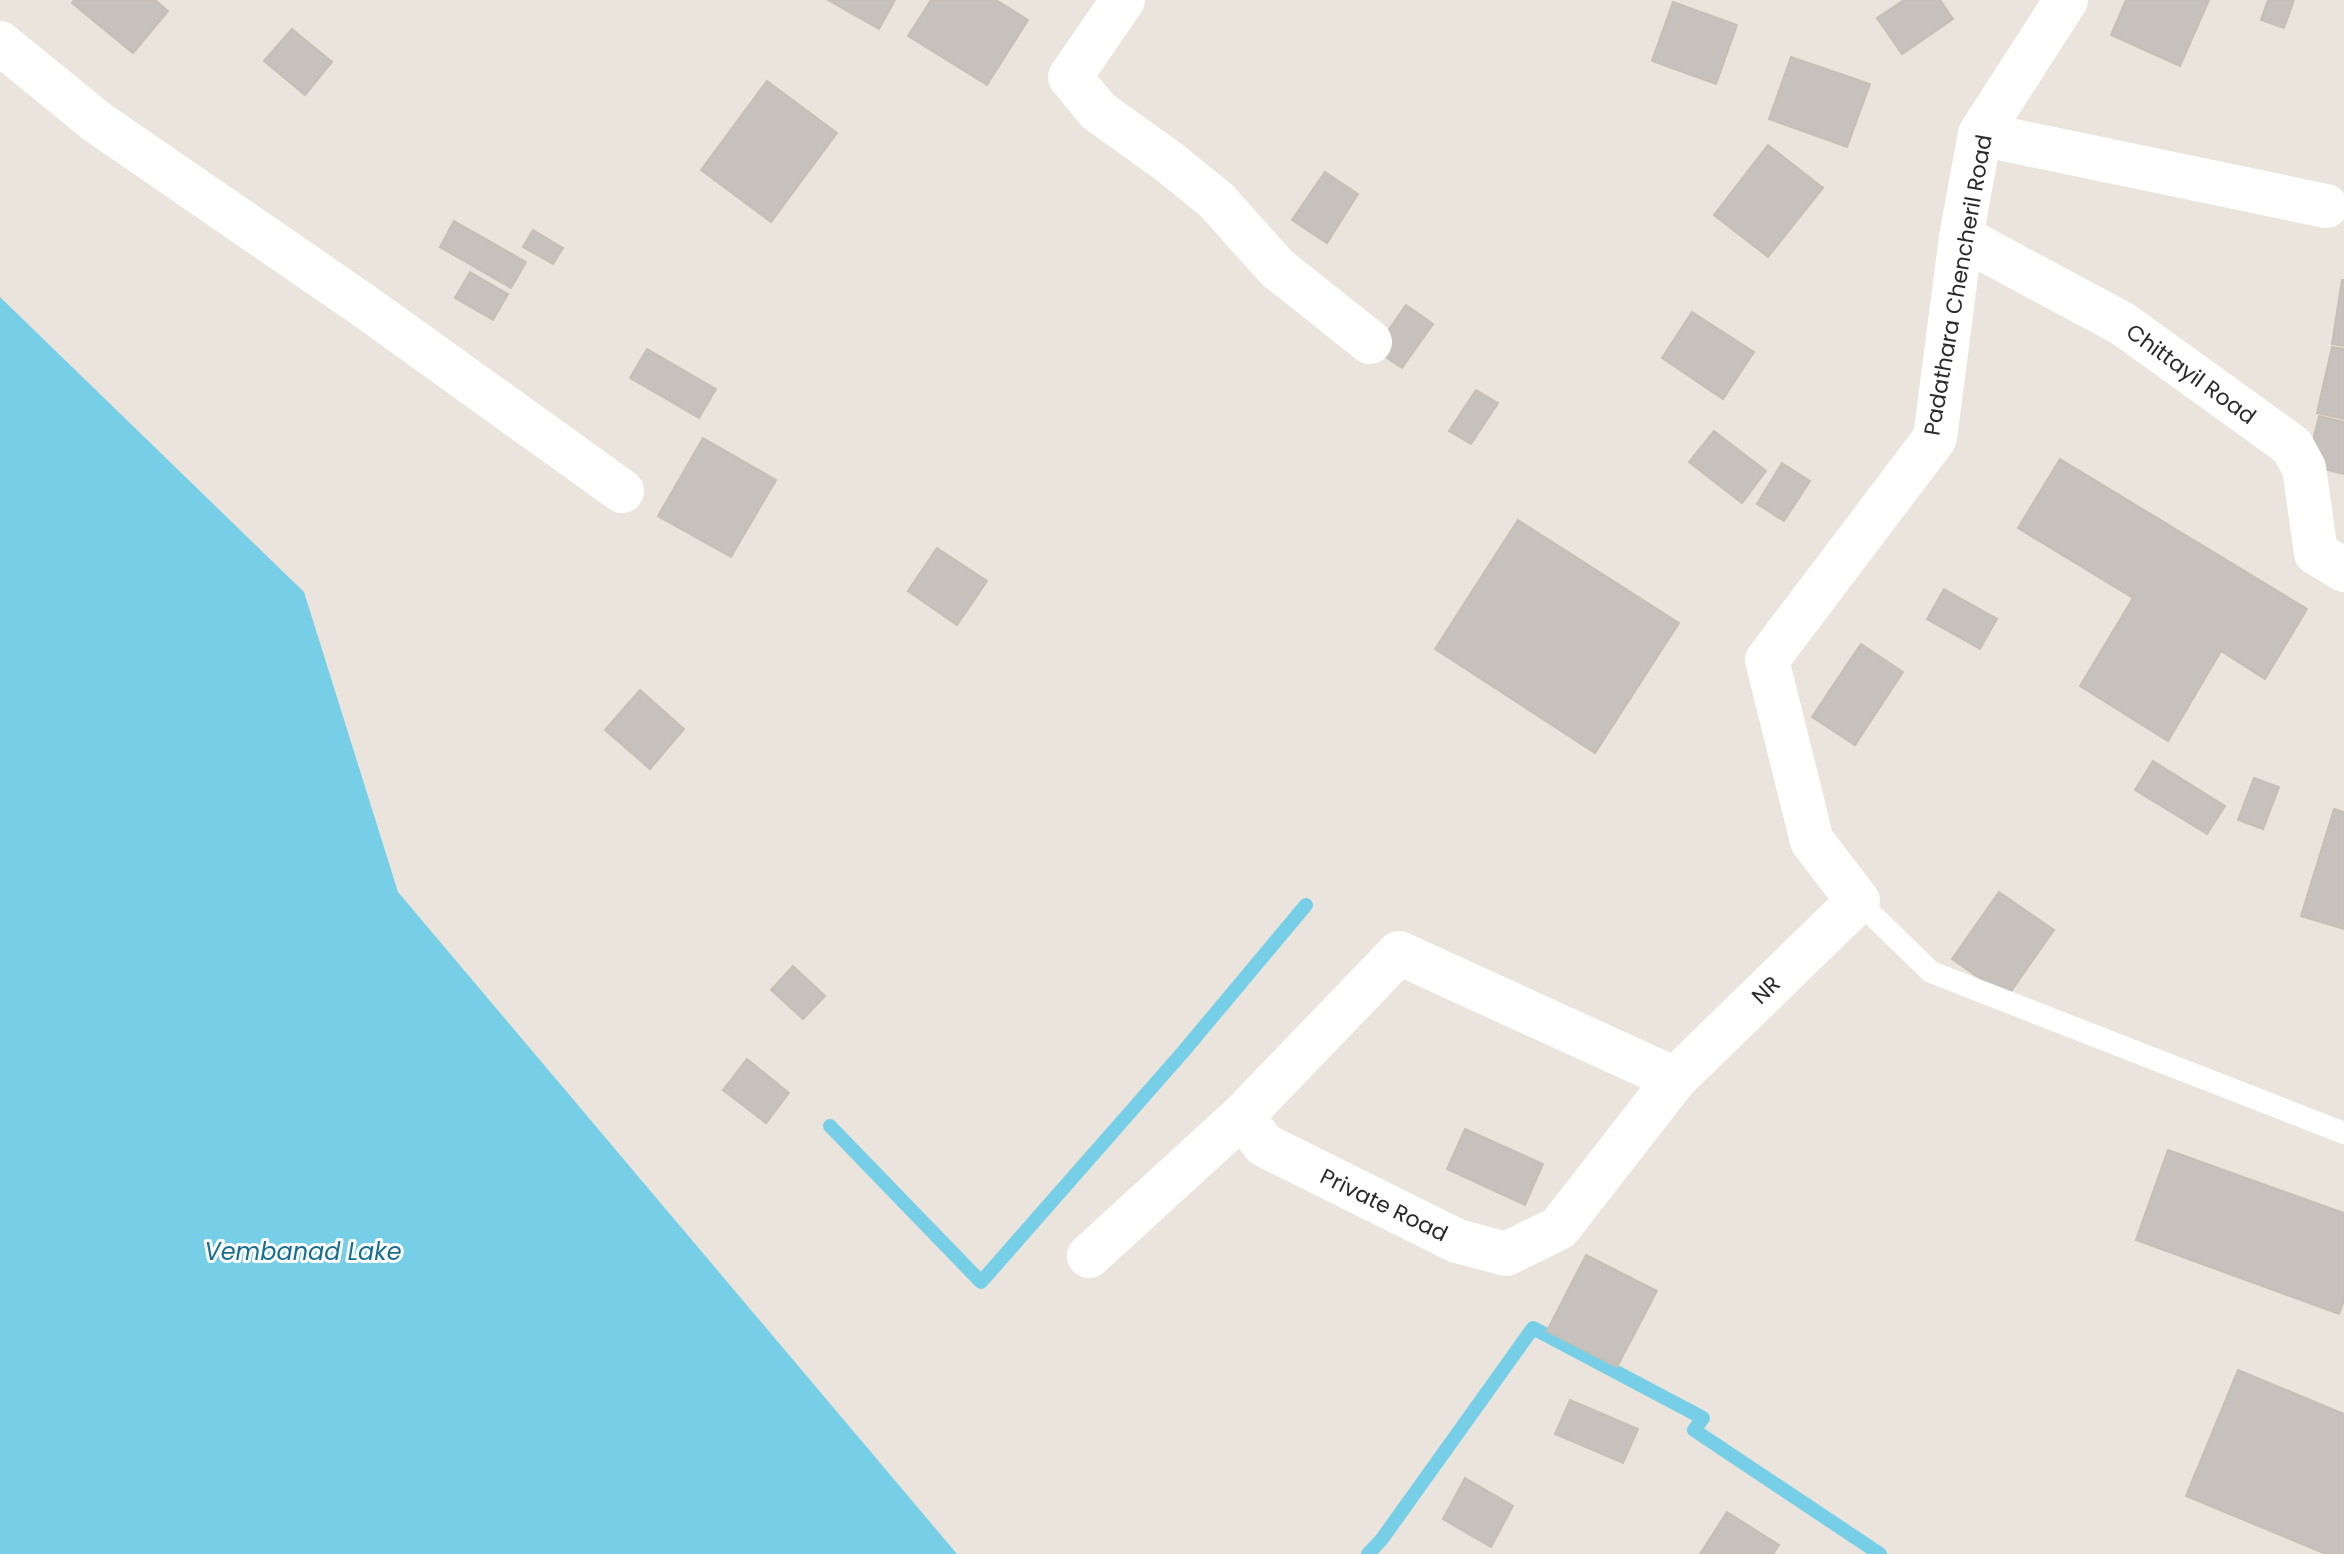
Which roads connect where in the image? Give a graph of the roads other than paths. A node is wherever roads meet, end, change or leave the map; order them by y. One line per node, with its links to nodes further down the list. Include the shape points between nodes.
1 (1123, 0): 7 (street, via 1070,77 1098,111 1216,200 1277,268)
2 (2066, 0): 4 (street, Padathara Chencheril Road)
3 (0, 43): 8 (street, via 97,122)
4 (1980, 134): 5 (street); 6 (street, Padathara Chencheril Road)
5 (2326, 206)
6 (1961, 237): 9 (street, Chittayil Road, via 2123,324 2292,446 2304,468 2316,553); 10 (street, Padathara Chencheril Road, via 1935,438 1767,660 1812,841)
7 (1370, 342)
8 (622, 491)
9 (2344, 570)
10 (1858, 901): 11 (street, NR); 13 (lane, via 1931,972)
11 (1675, 1079): 12 (street, via 1399,953); 12 (street, Private Road, via 1559,1228 1506,1254 1457,1241 1264,1145)
12 (1242, 1116): 14 (street)
13 (2344, 1133)
14 (1089, 1256)

